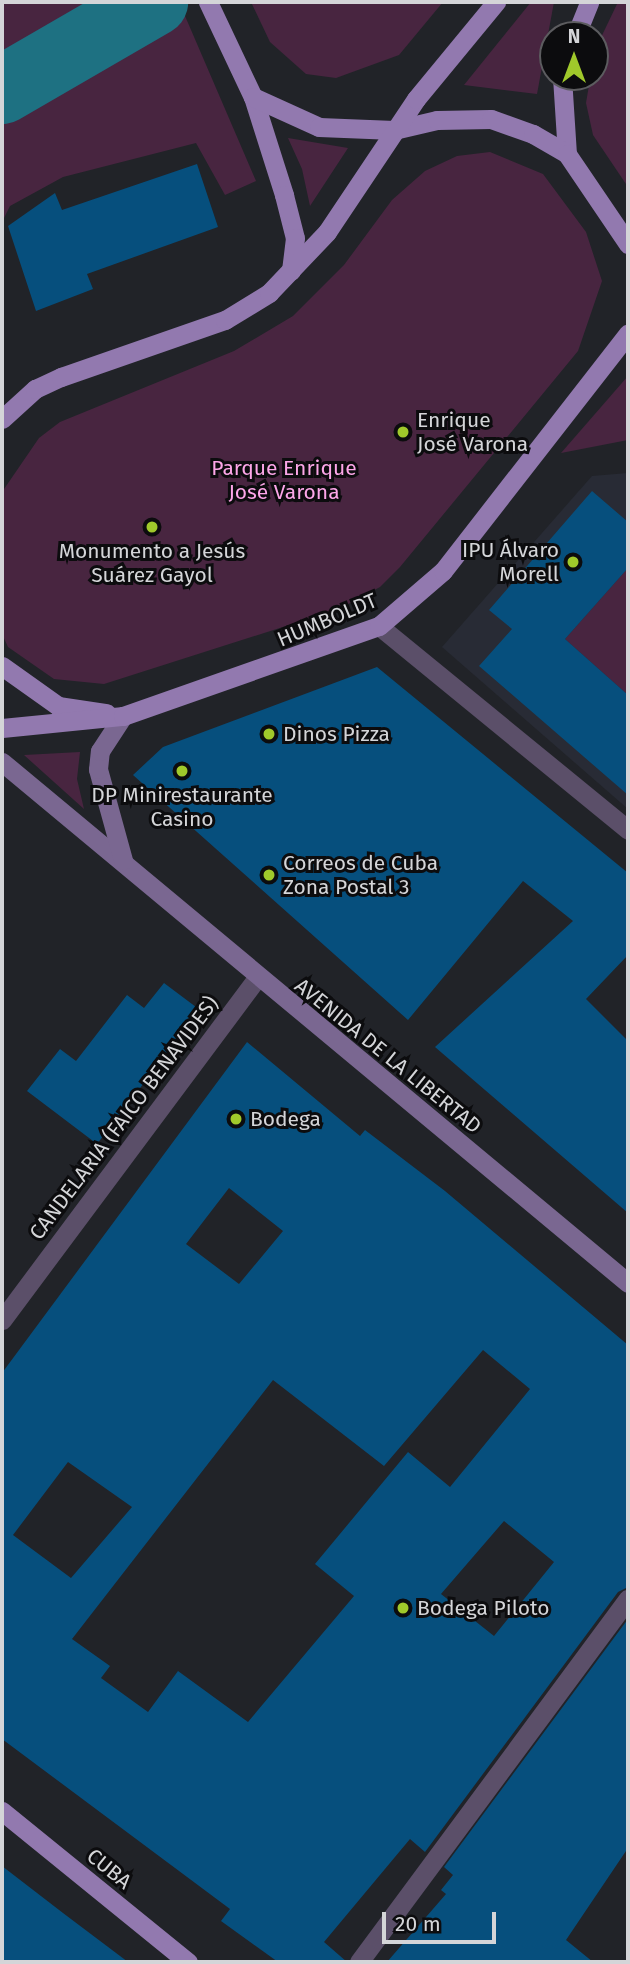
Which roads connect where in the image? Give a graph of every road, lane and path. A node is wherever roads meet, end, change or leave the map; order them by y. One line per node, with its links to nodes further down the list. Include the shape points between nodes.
1 (208, 2): 6 (main road)
2 (496, 2): 7 (main road)
3 (589, 2): 4 (main road)
4 (582, 21)
5 (563, 91): 8 (main road)
6 (253, 97): 7 (main road, via 319,127); 10 (main road, via 295,238)
7 (394, 130): 8 (main road, via 437,120 491,119); 10 (main road, via 327,232)
8 (567, 154): 9 (main road)
9 (628, 244)
10 (291, 271): 12 (main road, via 225,320 61,377 35,389)
11 (628, 333): 13 (main road, HUMBOLDT, via 443,571)
12 (2, 419)
13 (379, 626): 15 (main road, HUMBOLDT); 18 (street)
14 (2, 666): 15 (main road, via 58,706)
15 (123, 716): 16 (main road, HUMBOLDT); 19 (main road, via 100,751 99,769)
16 (2, 728)
17 (2, 762): 19 (main road, AVENIDA DE LA LIBERTAD, via 56,813)
18 (628, 830)
19 (123, 860): 20 (main road, AVENIDA DE LA LIBERTAD)
20 (257, 978): 21 (main road, AVENIDA DE LA LIBERTAD); 22 (street, CANDELARIA (FAICO BENAVIDES))
21 (628, 1283)
22 (2, 1320)
23 (628, 1600): 26 (street)
24 (2, 1811): 25 (main road, CUBA)
25 (188, 1962)
26 (359, 1962)

